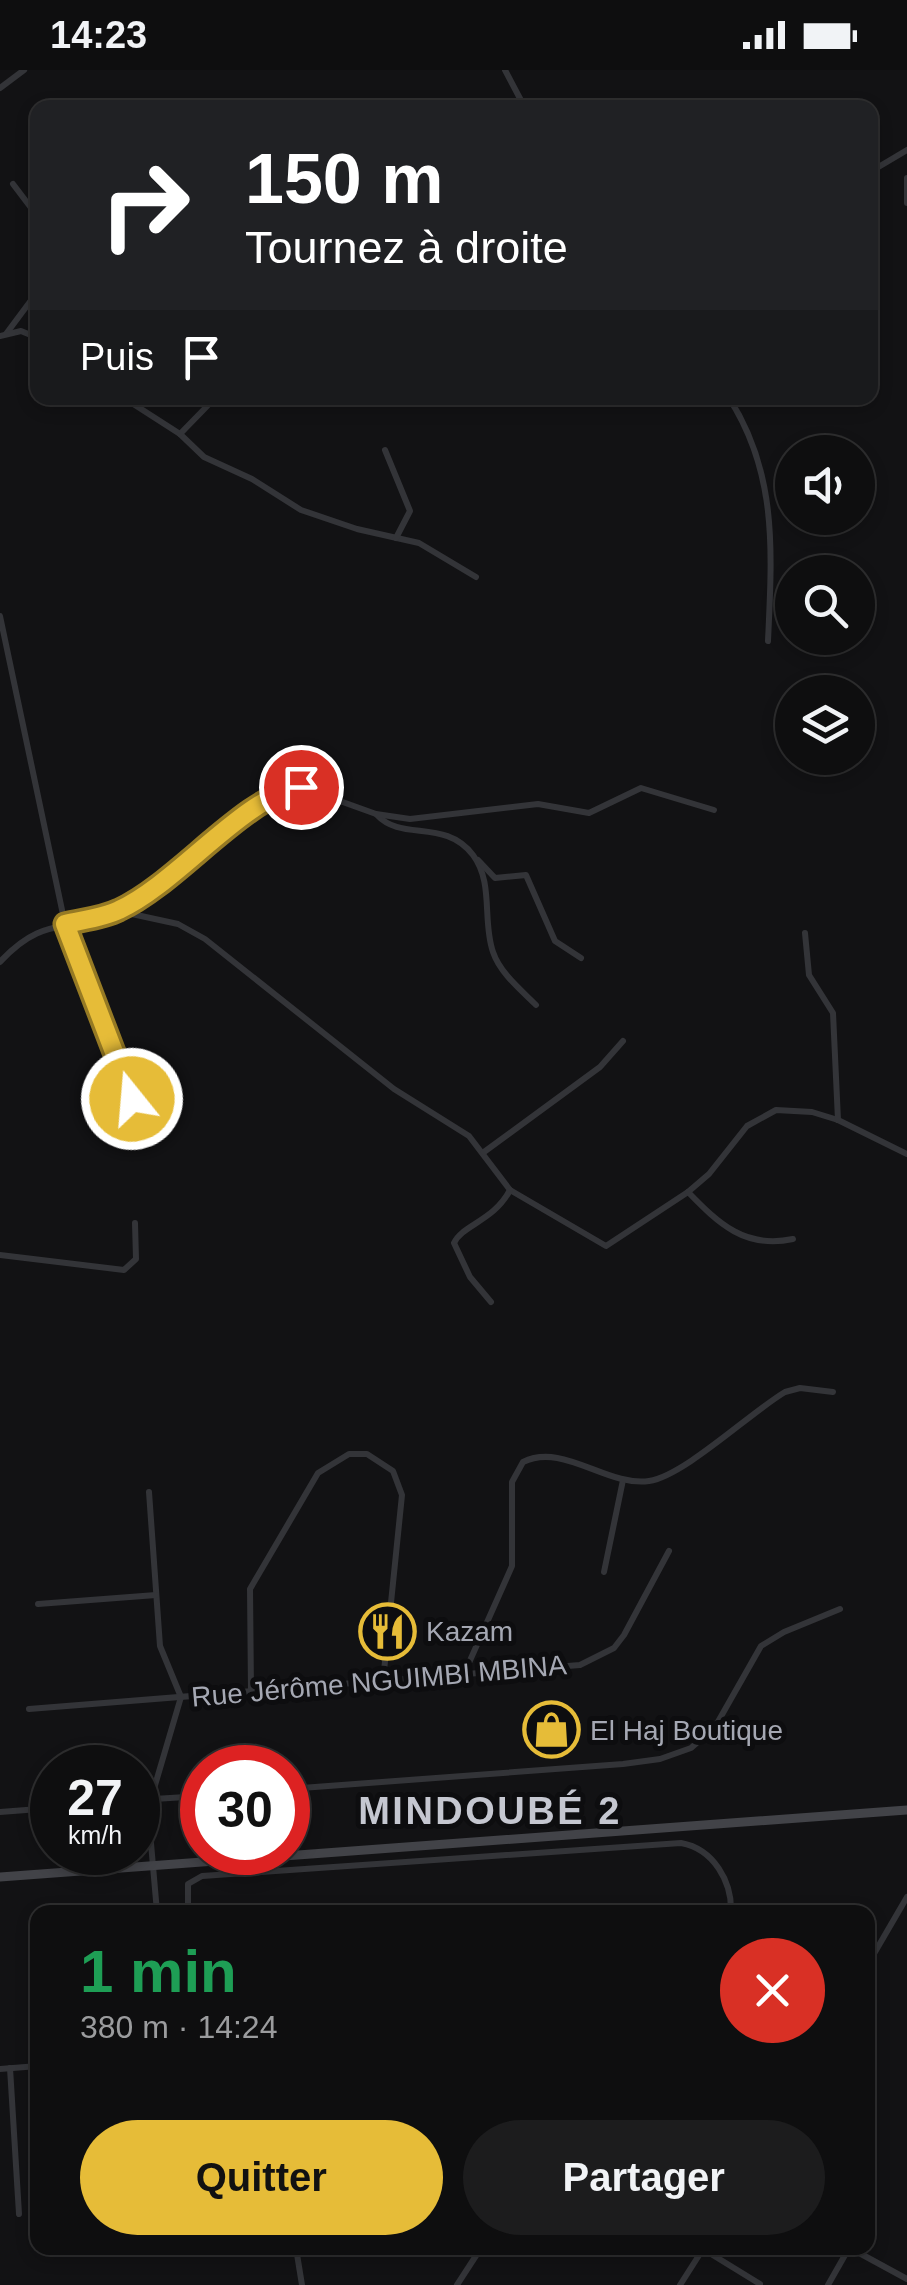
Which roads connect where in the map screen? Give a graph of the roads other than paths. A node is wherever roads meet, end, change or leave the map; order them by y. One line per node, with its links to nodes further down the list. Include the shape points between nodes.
1 (24, 70): 3 (street)
2 (505, 70): 4 (street)
3 (0, 88)
4 (521, 100)
5 (907, 150): 6 (street)
6 (878, 167)
7 (907, 178): 9 (street)
8 (13, 184): 10 (street)
9 (907, 203)
10 (30, 206)
11 (30, 301): 12 (street)
12 (3, 335): 13 (street)
13 (30, 335)
14 (135, 405): 17 (street)
15 (209, 405): 17 (street)
16 (733, 405): 22 (street, via 766,478)
17 (180, 434): 19 (street, via 204,457 301,510)
18 (385, 450): 19 (street, via 410,511)
19 (395, 538): 20 (street, via 419,543)
20 (476, 577)
21 (0, 616): 27 (street)
22 (768, 641)
23 (714, 810): 24 (street, via 641,788 589,813 538,804 420,819)
24 (376, 814): 25 (street, via 396,826 448,835); 26 (street, via 312,789 282,792)
25 (476, 860): 29 (street, via 495,878 526,876 555,942); 31 (street, via 493,954)
26 (118, 911): 27 (street); 35 (street, via 189,929)
27 (65, 924): 30 (street, via 32,932); 33 (street)
28 (805, 934): 34 (street, via 809,975 833,1013)
29 (581, 958)
30 (0, 962)
31 (536, 1005)
32 (623, 1041): 35 (street, via 600,1067)
33 (132, 1099)
34 (838, 1120): 36 (street); 38 (street, via 788,1109 766,1114)
35 (484, 1152): 37 (street)
36 (907, 1154)
37 (510, 1190): 38 (street, via 606,1246); 42 (street, via 496,1212 454,1243)
38 (688, 1192): 40 (street, via 738,1236 772,1243)
39 (136, 1223): 41 (street, via 136,1259 124,1270)
40 (793, 1239)
41 (0, 1254)
42 (491, 1302)
43 (833, 1392): 44 (street, via 788,1390 668,1474)
44 (623, 1480): 47 (street); 51 (street, via 548,1456 523,1462 512,1482 512,1566)
45 (148, 1492): 48 (street)
46 (669, 1551): 51 (street, Rue Jérôme NGUIMBI MBINA, via 624,1635 602,1656 580,1665)
47 (604, 1572)
48 (156, 1595): 49 (street); 54 (street, via 160,1646)
49 (38, 1604)
50 (840, 1609): 57 (street, via 761,1646 710,1734 676,1755)
51 (463, 1675): 52 (street, Rue Jérôme NGUIMBI MBINA)
52 (383, 1682): 53 (street, Rue Jérôme NGUIMBI MBINA); 53 (street, via 402,1495 383,1461 349,1454 331,1462 304,1492 250,1590)
53 (251, 1691): 54 (street, Rue Jérôme NGUIMBI MBINA)
54 (180, 1697): 55 (street, Rue Jérôme NGUIMBI MBINA); 56 (street)
55 (29, 1709)
56 (160, 1763)
57 (310, 1788)
58 (30, 1810): 60 (street)
59 (907, 1810): 61 (street)
60 (0, 1812)
61 (160, 1865)
62 (36, 1875): 64 (street)
63 (155, 1875): 66 (street)
64 (0, 1878)
65 (907, 1896): 69 (street)
66 (157, 1905)
67 (188, 1905): 68 (street, via 188,1884 202,1876 681,1843 702,1851 718,1868)
68 (731, 1905)
69 (875, 1952)
70 (30, 2067): 71 (street)
71 (10, 2068): 72 (street); 73 (street)
72 (0, 2069)
73 (19, 2214)
74 (297, 2255): 82 (street)
75 (476, 2255): 83 (street)
76 (699, 2255): 84 (street)
77 (714, 2255): 81 (street)
78 (845, 2255): 85 (street)
79 (862, 2255): 80 (street)
80 (907, 2279)
81 (760, 2284)
82 (302, 2285)
83 (457, 2285)
84 (680, 2285)
85 (828, 2285)

